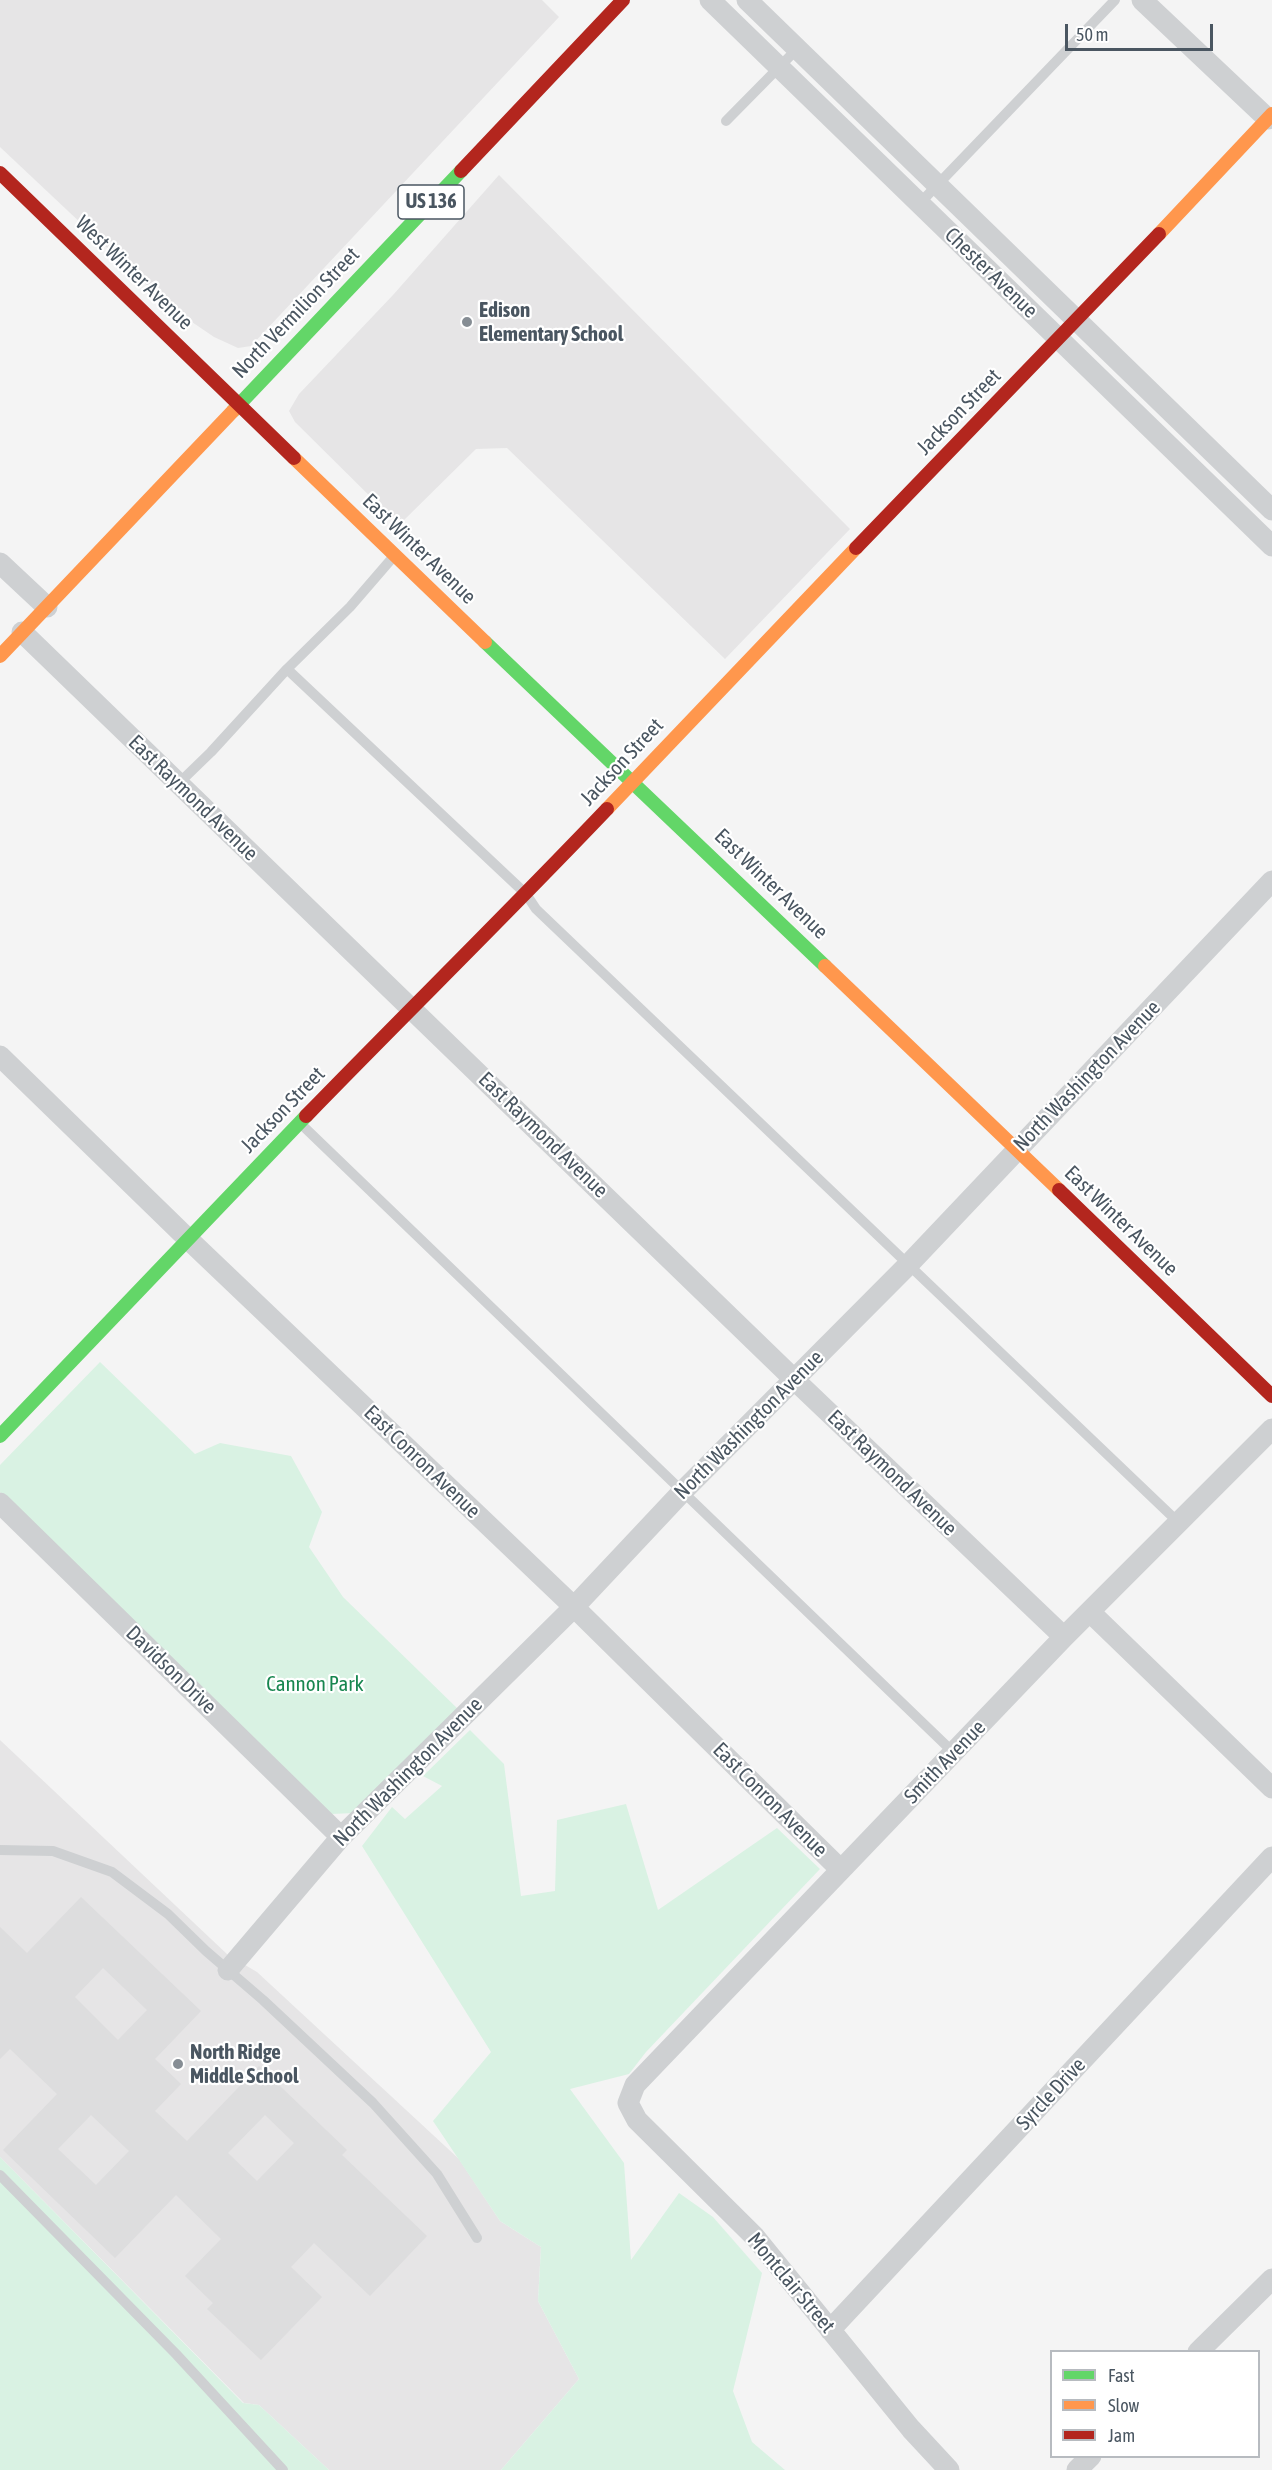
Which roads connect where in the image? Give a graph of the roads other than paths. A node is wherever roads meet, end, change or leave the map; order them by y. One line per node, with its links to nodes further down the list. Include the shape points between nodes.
1 (710, 0): 7 (street, Chester Avenue)
2 (747, 0): 6 (street, Chester Avenue)
3 (1115, 0): 13 (lane)
4 (1142, 0): 10 (street)
5 (618, 2): 17 (street, North Vermilion Street / US 136)
6 (797, 49): 7 (lane); 8 (street, Chester Avenue)
7 (779, 67): 9 (street, Chester Avenue); 11 (lane)
8 (842, 93): 9 (street); 13 (street, Chester Avenue)
9 (825, 111): 14 (street, Chester Avenue)
10 (1270, 116): 15 (street, Jackson Street)
11 (726, 121)
12 (0, 173): 17 (street, West Winter Avenue)
13 (938, 185): 14 (lane); 15 (street, Chester Avenue)
14 (920, 203): 16 (street, Chester Avenue)
15 (1077, 320): 16 (street, Jackson Street); 18 (street, Chester Avenue)
16 (1059, 339): 19 (street, Chester Avenue); 28 (street, Jackson Street)
17 (239, 404): 22 (street, East Winter Avenue); 24 (street, North Vermilion Street / US 136)
18 (1202, 442): 19 (street); 20 (street, Chester Avenue)
19 (1184, 461): 21 (street, Chester Avenue)
20 (1272, 510)
21 (1272, 546)
22 (394, 556): 27 (lane, via 350,607); 28 (street, East Winter Avenue)
23 (0, 563): 24 (street)
24 (47, 607): 25 (street, North Vermilion Street / US 136)
25 (22, 633): 26 (street, North Vermilion Street / US 136); 29 (street, East Raymond Avenue)
26 (0, 656)
27 (287, 669): 29 (lane); 31 (lane)
28 (632, 781): 31 (street, Jackson Street); 35 (street, East Winter Avenue)
29 (178, 784): 32 (street, East Raymond Avenue)
30 (1272, 881): 35 (street, North Washington Avenue)
31 (526, 894): 32 (street, Jackson Street); 37 (lane, via 536,909)
32 (412, 1007): 34 (street, Jackson Street); 38 (street, East Raymond Avenue)
33 (0, 1056): 36 (street, East Conron Avenue)
34 (300, 1123): 36 (street, Jackson Street); 42 (lane)
35 (1017, 1149): 37 (street, North Washington Avenue); 39 (street, East Winter Avenue)
36 (188, 1239): 41 (street, Jackson Street); 45 (street, East Conron Avenue)
37 (908, 1265): 38 (street, North Washington Avenue); 44 (lane)
38 (795, 1380): 42 (street, North Washington Avenue); 47 (street, East Raymond Avenue)
39 (1272, 1396)
40 (1272, 1429): 44 (street, Smith Avenue)
41 (1, 1432)
42 (682, 1492): 45 (street, North Washington Avenue); 48 (lane)
43 (0, 1503): 50 (street, Davidson Drive)
44 (1178, 1522): 46 (street, Smith Avenue)
45 (574, 1607): 50 (street, North Washington Avenue); 53 (street, East Conron Avenue)
46 (1090, 1612): 47 (street, Smith Avenue); 49 (street)
47 (1064, 1637): 48 (street, Smith Avenue)
48 (954, 1754): 53 (street, Smith Avenue)
49 (1272, 1788)
50 (341, 1837): 54 (street, North Washington Avenue)
51 (0, 1850): 54 (lane, via 53,1851 112,1872 168,1914)
52 (1272, 1857): 59 (street, Syrcle Drive)
53 (841, 1870): 55 (street, Smith Avenue, via 635,2085)
54 (228, 1970): 57 (lane, via 373,2103 436,2174)
55 (628, 2103): 59 (street, Montclair Street, via 637,2120 755,2237)
56 (0, 2175): 62 (lane, via 176,2354)
57 (477, 2238)
58 (1272, 2279): 60 (street)
59 (830, 2330): 63 (street, Montclair Street)
60 (1200, 2350)
61 (1090, 2458): 64 (street)
62 (283, 2470)
63 (949, 2470)
64 (1077, 2470)

